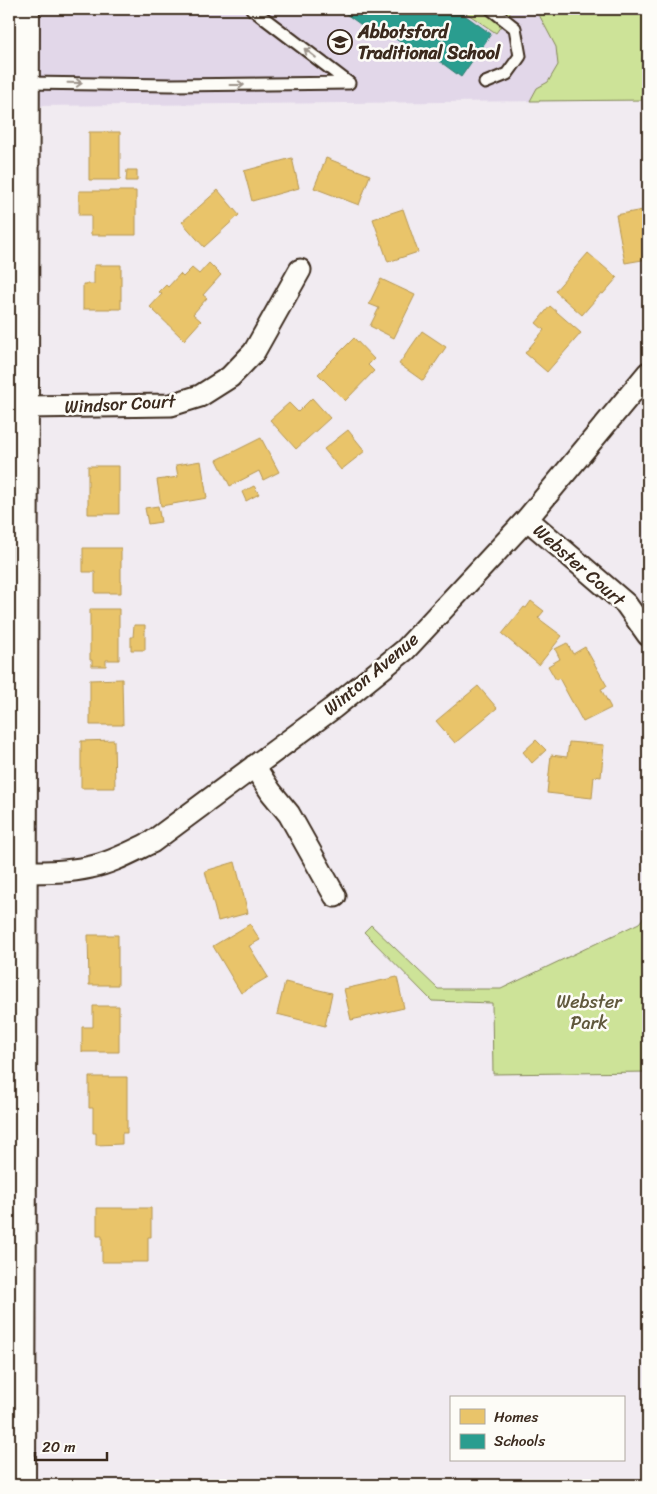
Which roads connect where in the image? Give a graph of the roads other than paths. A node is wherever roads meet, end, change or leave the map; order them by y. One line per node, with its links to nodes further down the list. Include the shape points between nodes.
1 (26, 9): 4 (street)
2 (252, 9): 4 (lane, one-way to 2, via 172,85 349,83)
3 (491, 9): 5 (lane, via 515,28 520,56 507,74)
4 (26, 82): 8 (street)
5 (485, 83)
6 (300, 270): 8 (street, Windsor Court, via 254,352 230,378 200,396 171,405)
7 (648, 373): 9 (street, Winton Avenue)
8 (23, 422): 12 (street)
9 (527, 519): 10 (street, Webster Court, via 626,604); 11 (street, Winton Avenue, via 405,650)
10 (648, 635)
11 (254, 766): 12 (street, Winton Avenue, via 152,842 122,856 91,867 57,872); 13 (street, via 289,814)
12 (16, 871): 14 (street)
13 (335, 896)
14 (16, 1360): 15 (street)
15 (22, 1485)

